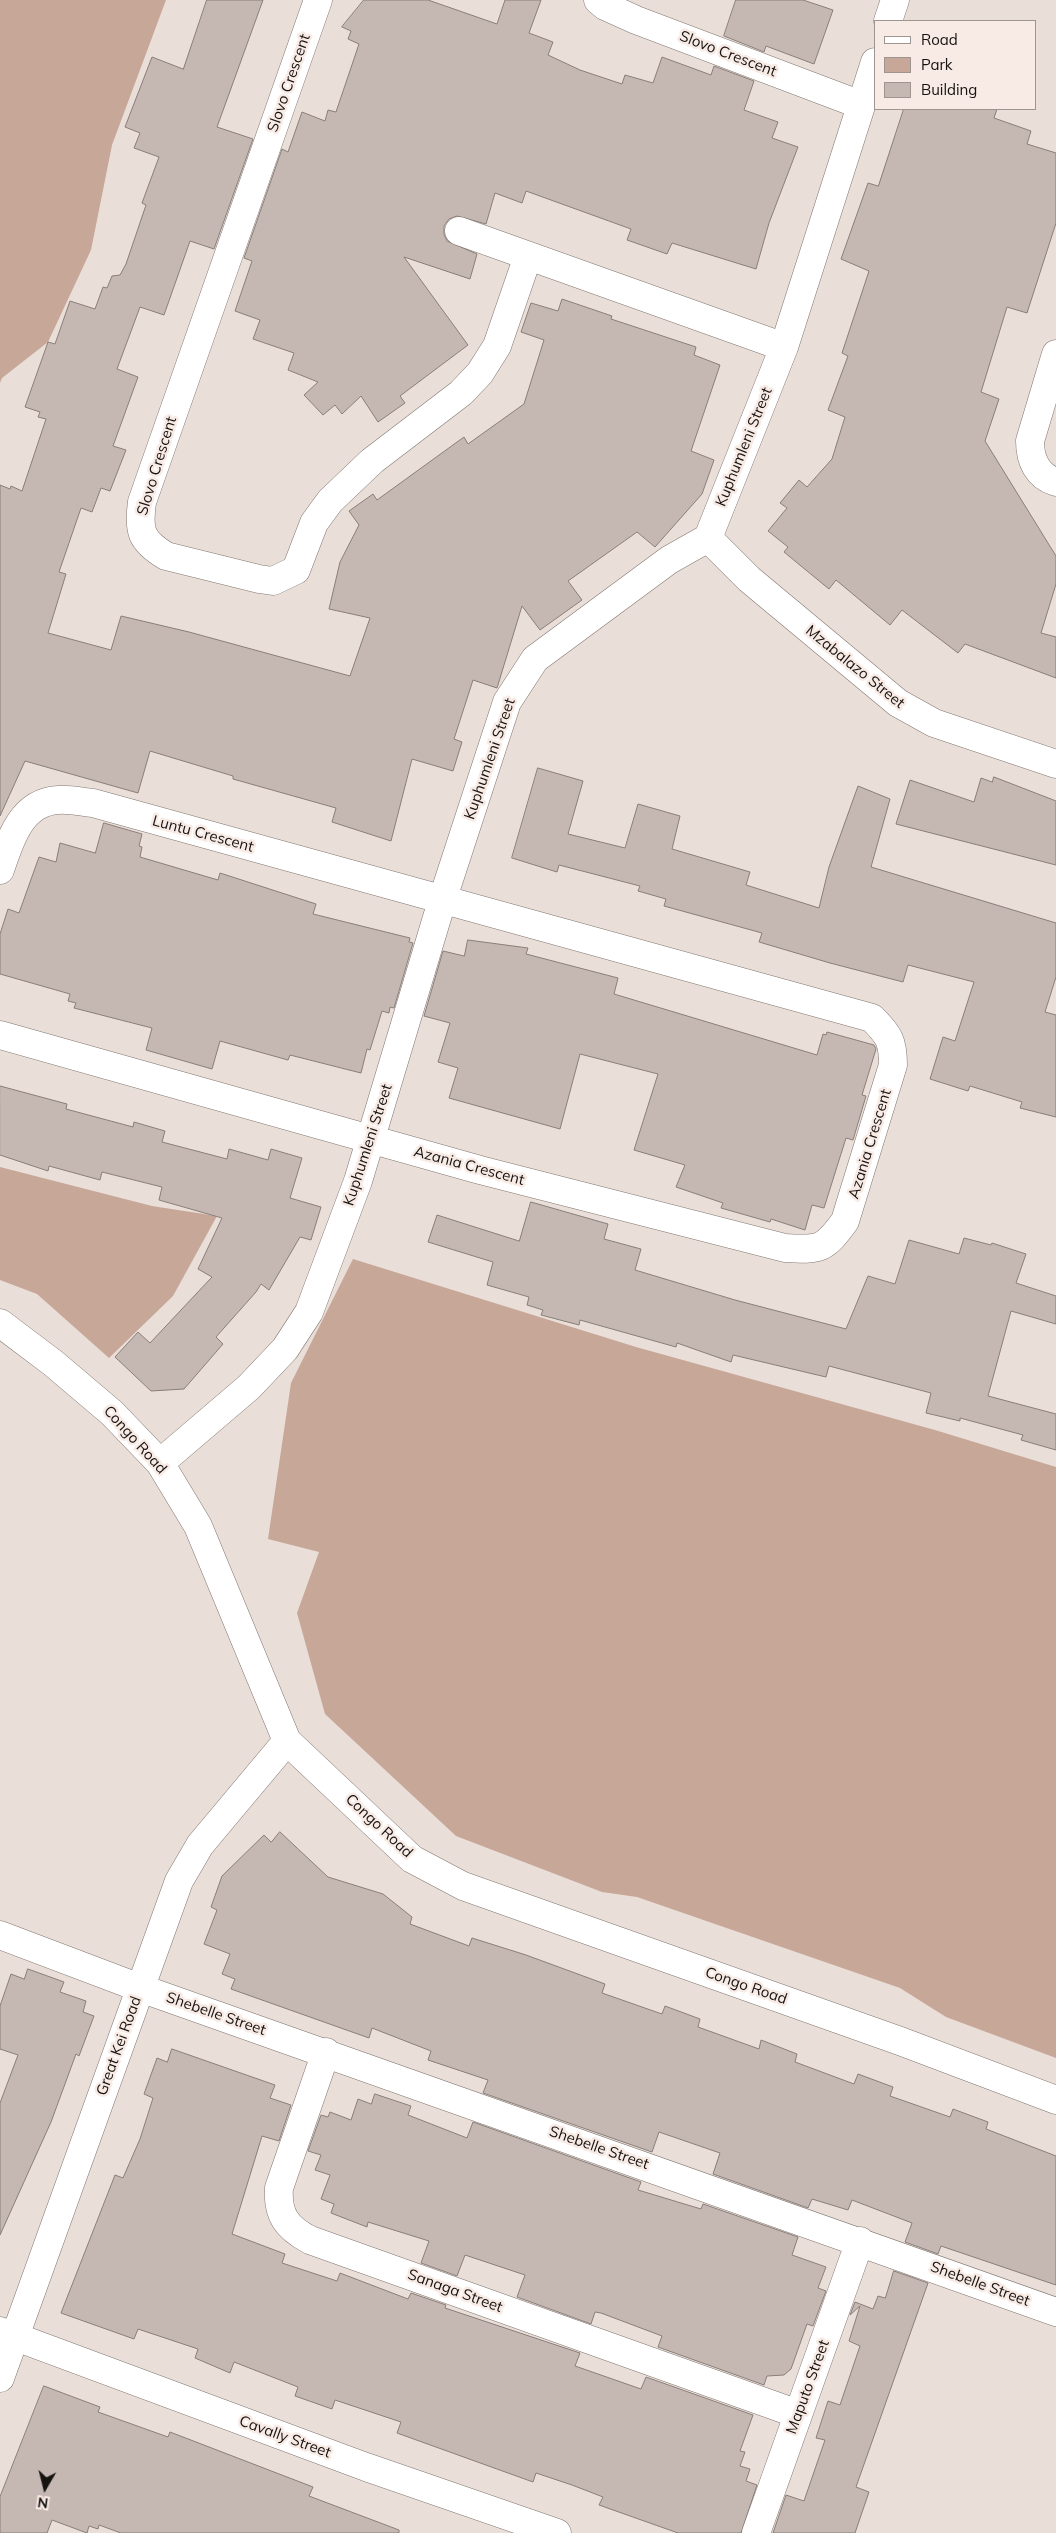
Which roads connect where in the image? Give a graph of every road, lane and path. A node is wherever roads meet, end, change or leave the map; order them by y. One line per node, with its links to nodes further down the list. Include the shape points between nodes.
1 (318, 0): 8 (street, Slovo Crescent, via 142,502 139,522 143,537 166,556 259,579 273,581 296,570 314,523 330,501 372,461 460,393 480,373 497,346)
2 (598, 0): 6 (street, Slovo Crescent, via 636,20)
3 (895, 0): 4 (street)
4 (888, 20)
5 (874, 65): 6 (street, Kuphumleni Street)
6 (861, 104): 9 (street, Kuphumleni Street)
7 (459, 232): 8 (street)
8 (528, 256): 9 (street)
9 (784, 347): 12 (street, Kuphumleni Street)
10 (1056, 354): 11 (street, via 1030,441 1030,453 1040,474)
11 (1056, 482)
12 (708, 538): 13 (street, Mzabalazo Street, via 749,579 898,703 934,724); 15 (street, Kuphumleni Street, via 669,560 535,659 507,702)
13 (1056, 764)
14 (0, 870): 15 (street, Luntu Crescent, via 21,819 39,803 58,800 93,803)
15 (442, 901): 17 (street, Kuphumleni Street); 17 (street, Azania Crescent, via 872,1018 886,1032 893,1046 888,1084 845,1221 830,1243 811,1250 785,1248)
16 (0, 1036): 17 (street)
17 (370, 1140): 19 (street, Kuphumleni Street, via 309,1312 285,1349 249,1387)
18 (0, 1323): 19 (street, Congo Road, via 112,1413)
19 (160, 1463): 20 (street, Congo Road, via 198,1526)
20 (288, 1741): 22 (street, Great Kei Road, via 200,1845 179,1881); 24 (street, Congo Road, via 412,1859 463,1886 900,2041)
21 (0, 1935): 22 (street, Shebelle Street)
22 (140, 1988): 23 (street, Shebelle Street); 27 (street, Great Kei Road)
23 (326, 2052): 25 (street, Shebelle Street); 29 (street, Sanaga Street, via 279,2188 281,2217 296,2233)
24 (1056, 2100)
25 (860, 2241): 26 (street, Shebelle Street); 29 (street, Maputo Street)
26 (1056, 2312)
27 (8, 2334): 28 (street, Great Kei Road); 30 (street, Cavally Street, via 366,2467)
28 (0, 2378)
29 (798, 2414): 31 (street, Maputo Street)
30 (557, 2533)
31 (756, 2533)

